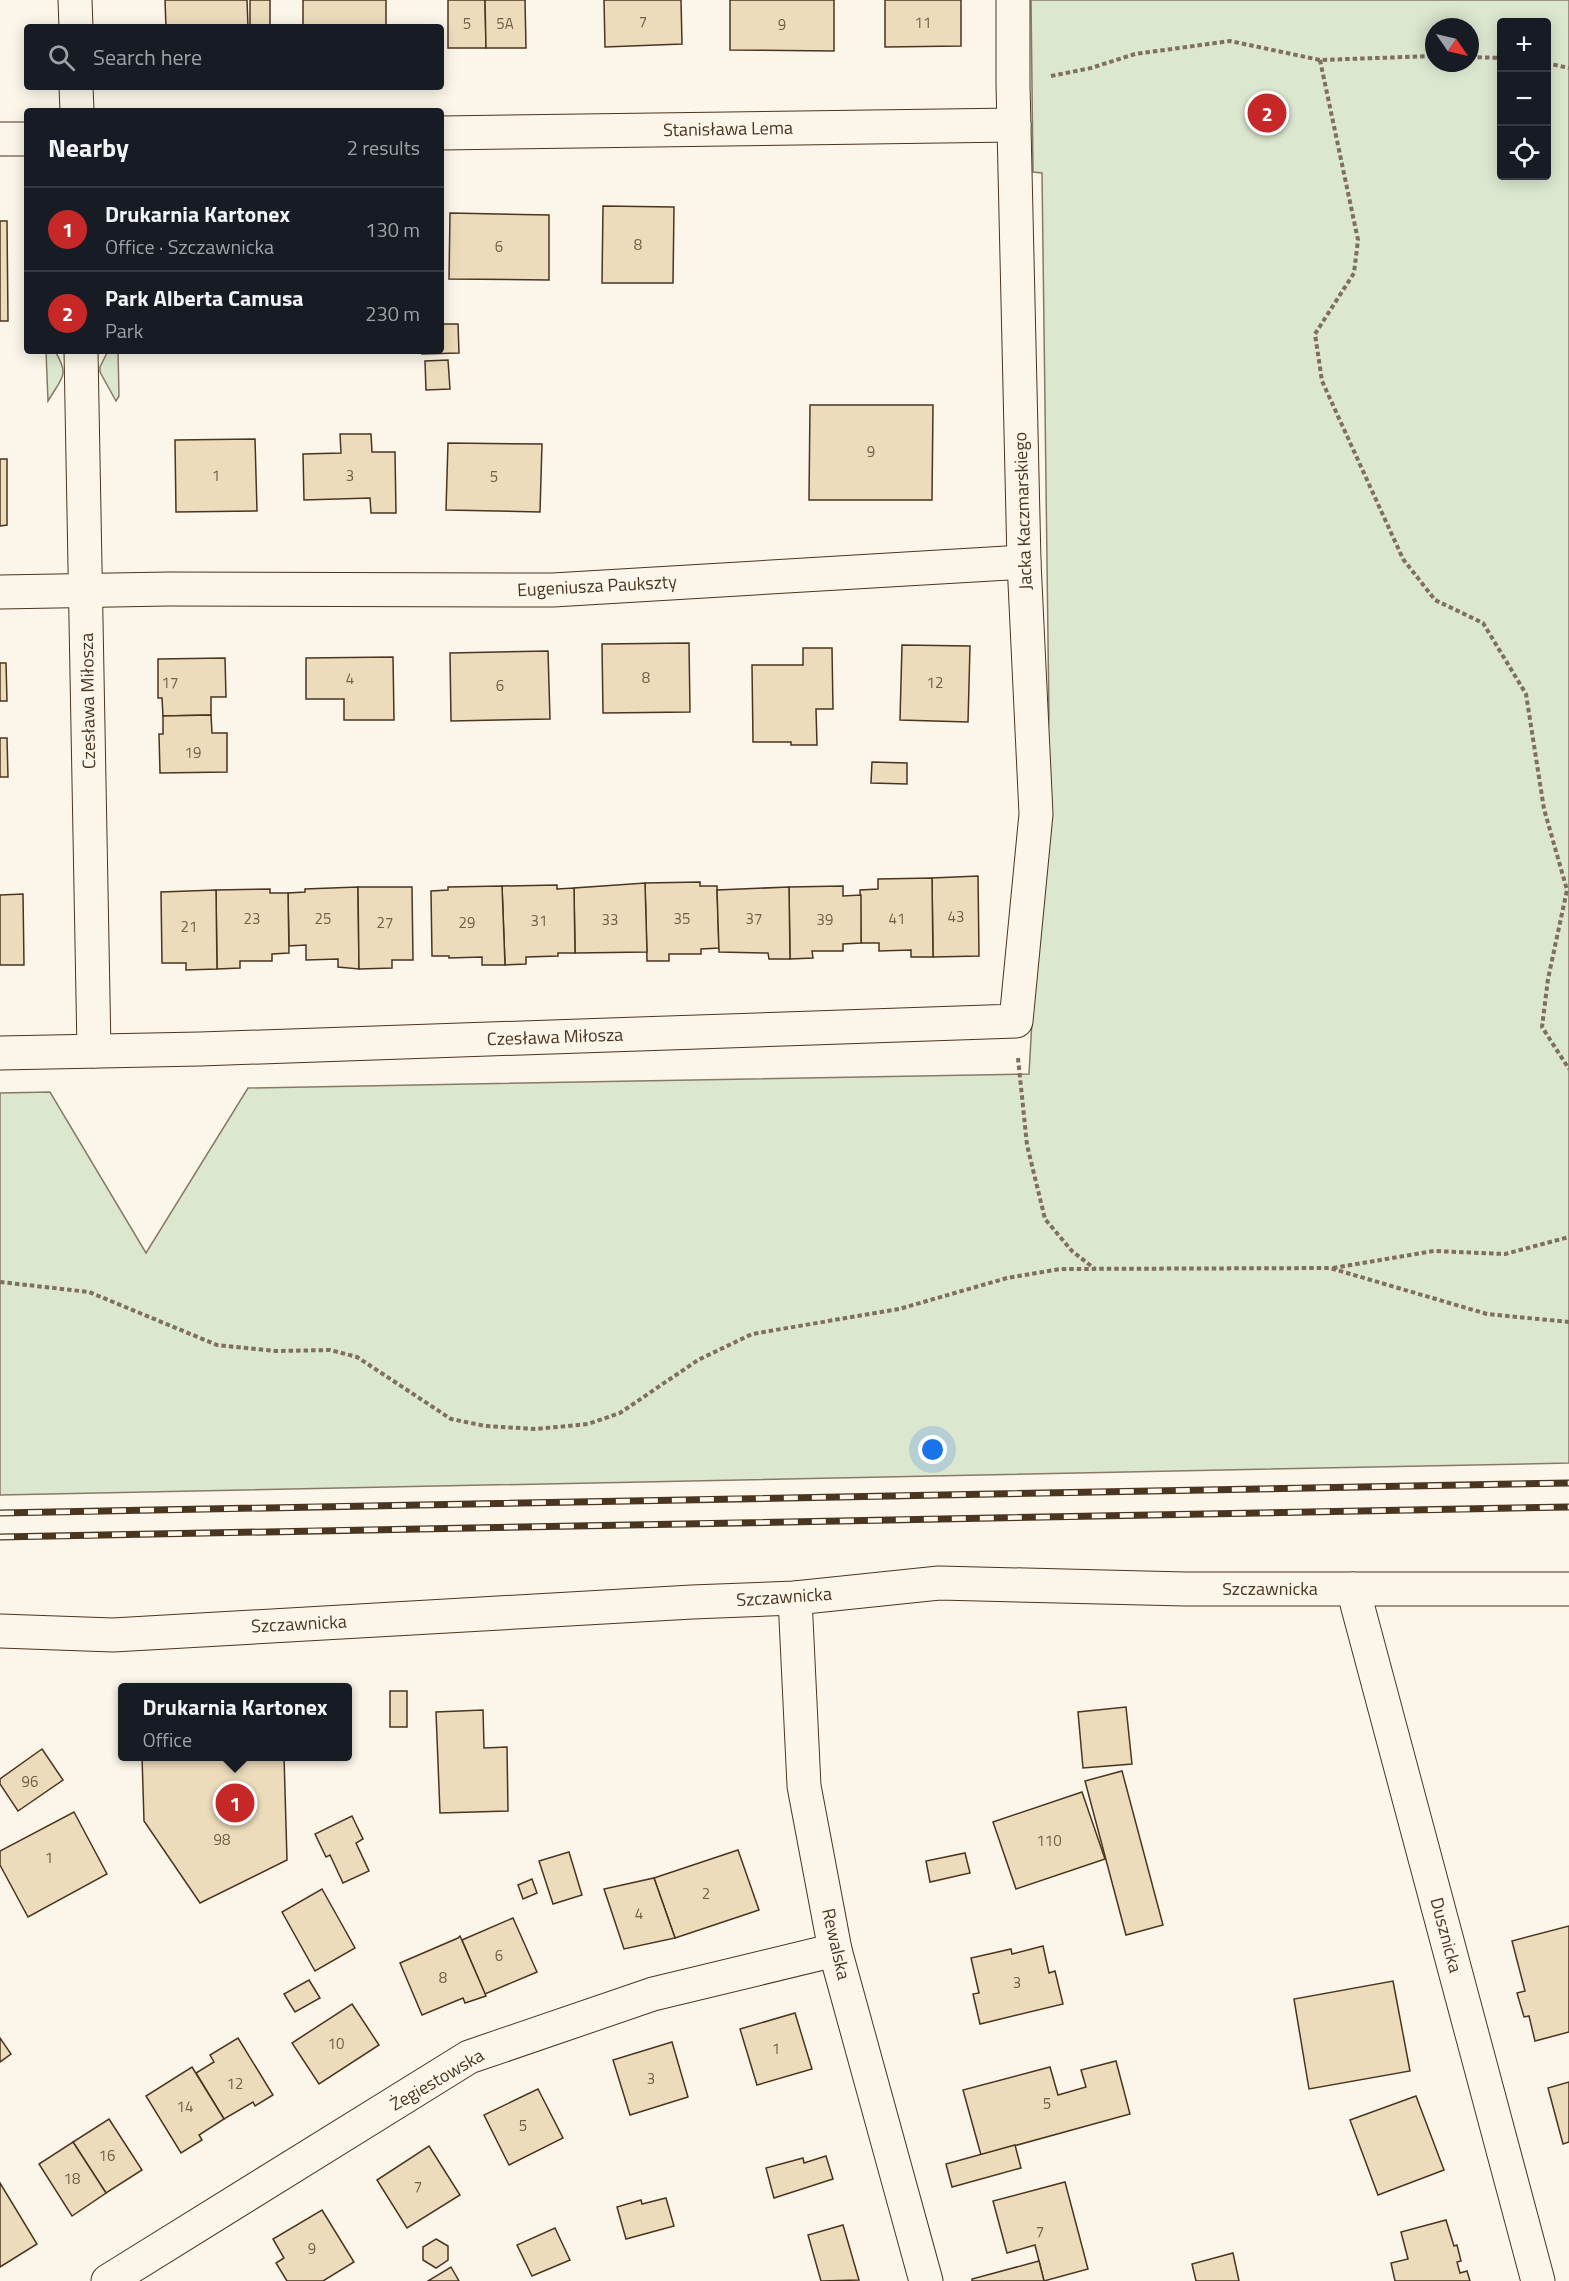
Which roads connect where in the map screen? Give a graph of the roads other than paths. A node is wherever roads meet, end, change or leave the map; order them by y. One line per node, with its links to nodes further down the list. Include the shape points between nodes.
1 (75, 0): 3 (street)
2 (1013, 0): 6 (street, Jacka Kaczmarskiego)
3 (76, 24)
4 (76, 90): 5 (street)
5 (77, 108)
6 (1014, 125): 7 (street, Stanisława Lema); 11 (street, Jacka Kaczmarskiego)
7 (444, 132)
8 (24, 139): 9 (street)
9 (0, 140)
10 (81, 354): 12 (street, Czesława Miłosza)
11 (1024, 562): 12 (street, Eugeniusza Paukszty, via 553,590); 14 (street, Jacka Kaczmarskiego, via 1036,814)
12 (86, 591): 13 (street, Eugeniusza Paukszty); 15 (street, Czesława Miłosza)
13 (2, 592)
14 (1016, 1021): 15 (street, Czesława Miłosza)
15 (94, 1051): 16 (street, Czesława Miłosza)
16 (0, 1053)
17 (1353, 1589): 18 (street, Szczawnicka); 19 (street, Szczawnicka, via 939,1583); 24 (street, Dusznicka)
18 (1569, 1589)
19 (795, 1598): 20 (street, Szczawnicka, via 113,1635); 21 (street, Rewalska, via 804,1786)
20 (0, 1631)
21 (835, 1950): 22 (street, Żegiestowska, via 653,1994 469,2057); 23 (street, Rewalska)
22 (108, 2281)
23 (926, 2281)
24 (1538, 2281)

